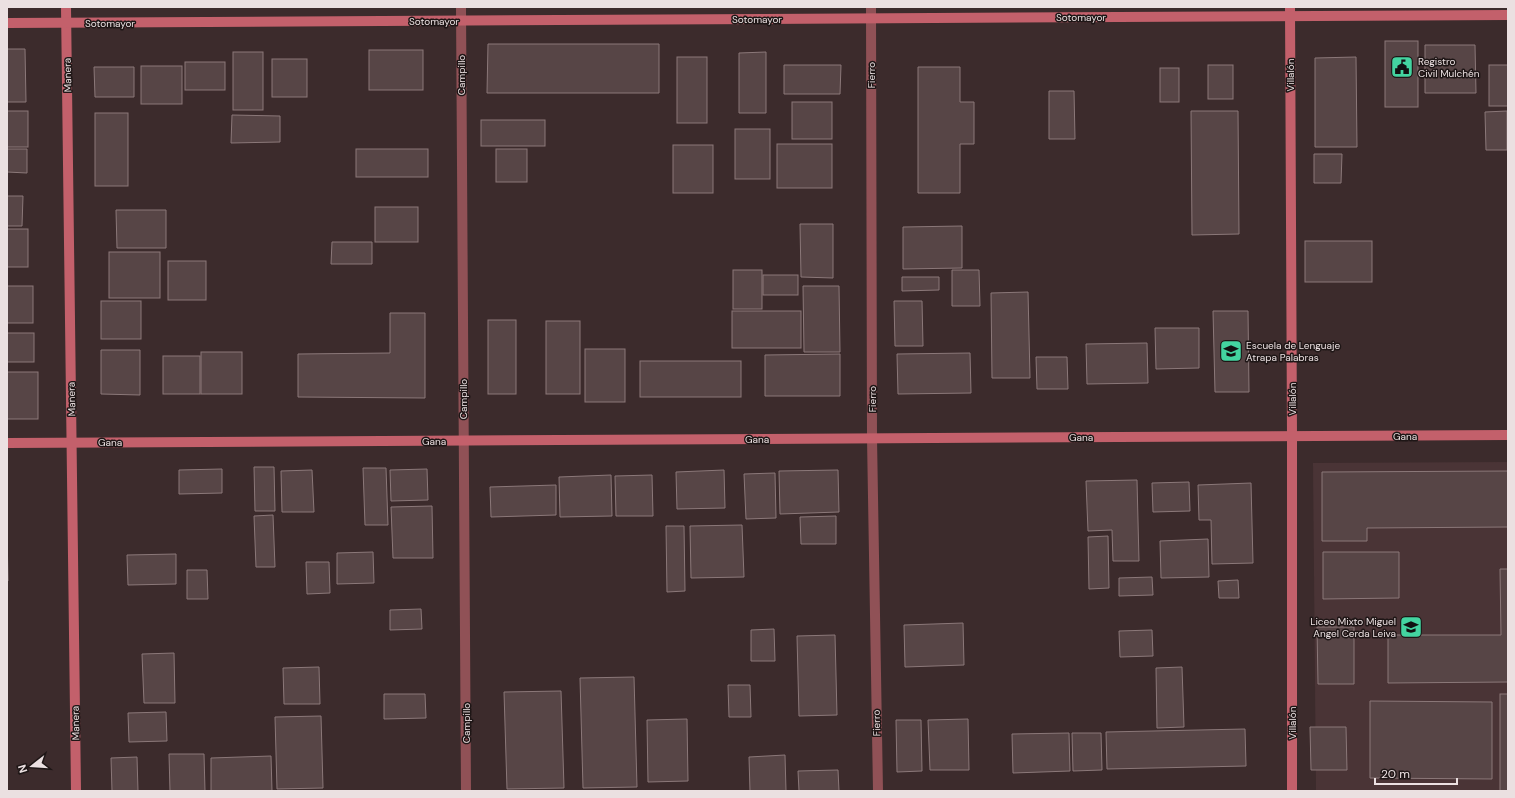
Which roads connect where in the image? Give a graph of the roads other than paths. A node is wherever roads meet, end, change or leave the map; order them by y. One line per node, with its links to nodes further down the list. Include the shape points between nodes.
1 (66, 7): 9 (street, Manera)
2 (461, 7): 7 (street, Campillo)
3 (871, 7): 6 (street, Fierro)
4 (1290, 11): 5 (street, Sotomayor); 6 (street, Sotomayor); 11 (street, Villalón)
5 (1508, 15)
6 (871, 18): 7 (street, Sotomayor); 12 (street, Fierro)
7 (461, 21): 9 (street, Sotomayor); 13 (street, Campillo)
8 (7, 23): 9 (street, Sotomayor)
9 (66, 23): 15 (street, Manera)
10 (1508, 435): 11 (street, Gana)
11 (1292, 436): 12 (street, Gana); 19 (street, Villalón)
12 (872, 438): 13 (street, Gana); 18 (street, Fierro)
13 (464, 440): 15 (street, Gana); 17 (street, Campillo)
14 (7, 443): 15 (street, Gana)
15 (72, 443): 16 (street, Manera)
16 (76, 791)
17 (466, 791)
18 (878, 791)
19 (1292, 791)

